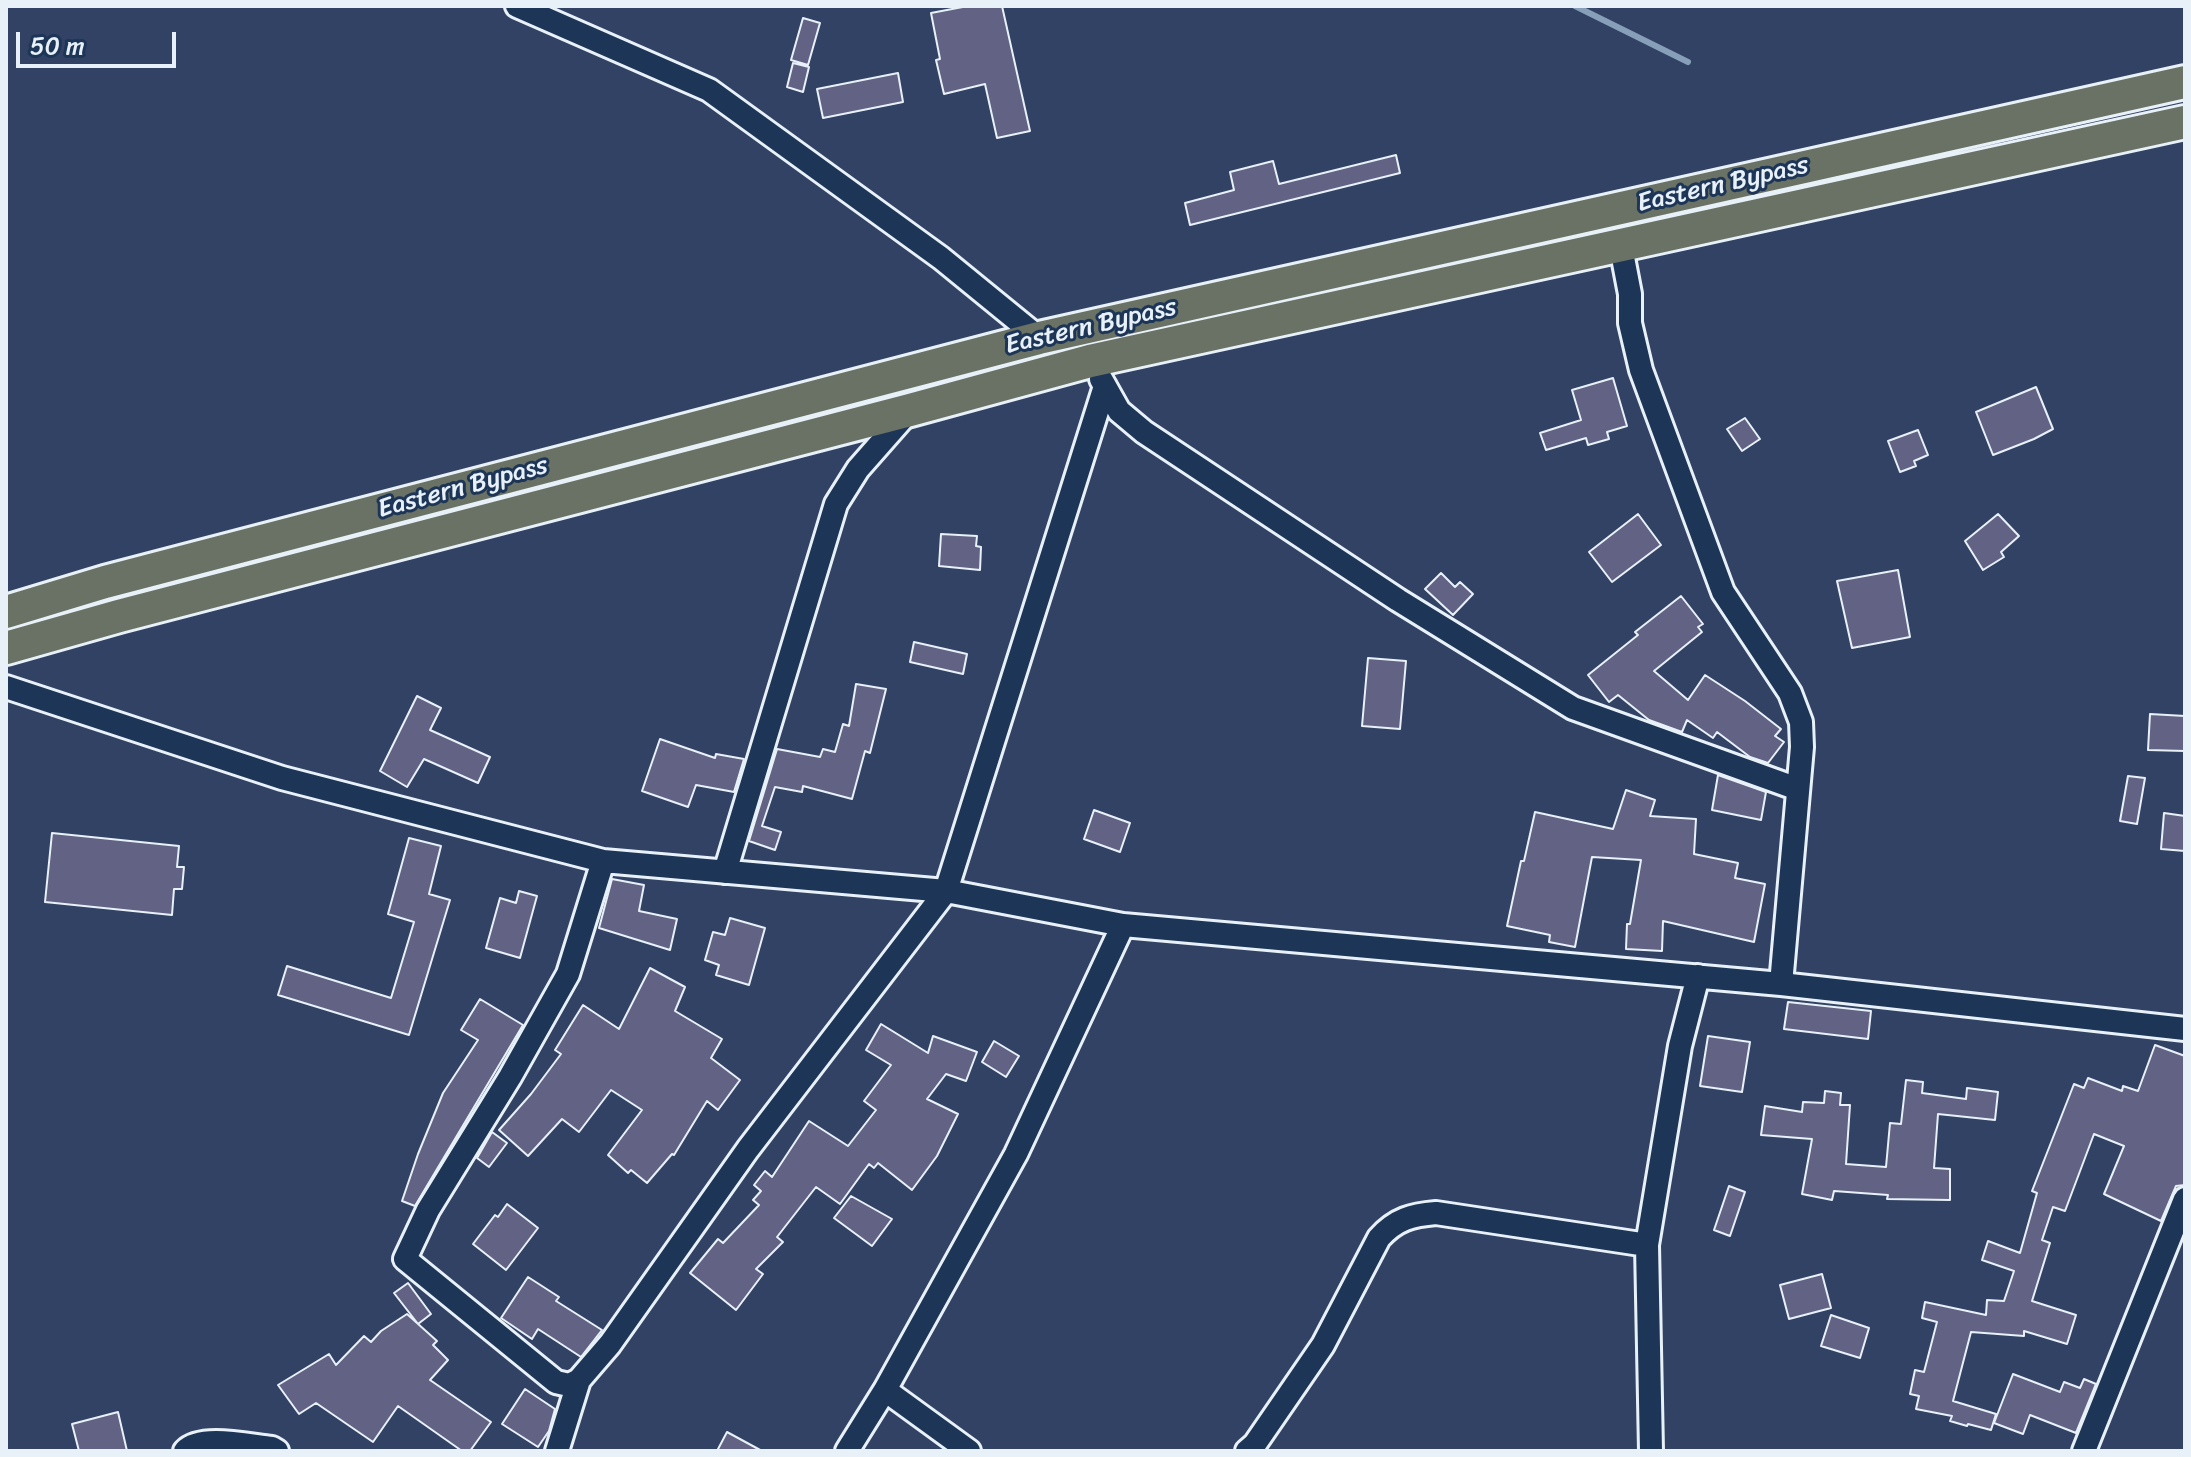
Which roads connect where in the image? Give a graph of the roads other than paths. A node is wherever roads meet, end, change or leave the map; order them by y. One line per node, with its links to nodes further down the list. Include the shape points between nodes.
1 (517, 6): 5 (street, via 709,90 941,258)
2 (2185, 82): 5 (highway, Eastern Bypass)
3 (2185, 122): 4 (highway, Eastern Bypass)
4 (1621, 247): 6 (highway, Eastern Bypass); 11 (street, via 1641,370 1723,592 1790,693 1801,722)
5 (1039, 338): 8 (highway, Eastern Bypass)
6 (1098, 374): 7 (highway, Eastern Bypass); 11 (street, via 1119,411 1144,432 1573,708); 14 (street)
7 (910, 410): 9 (highway, Eastern Bypass); 13 (street, via 858,469 836,504)
8 (6, 612)
9 (6, 648)
10 (6, 687): 12 (street, via 282,778)
11 (1798, 789): 17 (street)
12 (603, 861): 13 (street); 21 (street, via 568,974 428,1210 405,1259 556,1382 569,1385)
13 (725, 872): 14 (street)
14 (946, 891): 15 (street); 21 (street)
15 (1123, 925): 16 (street); 22 (street, via 1016,1154)
16 (1698, 976): 17 (street); 20 (street, via 1680,1046)
17 (1781, 984): 18 (street)
18 (2185, 1029)
19 (2185, 1199): 30 (street)
20 (1647, 1245): 28 (street, via 1436,1213 1392,1223 1323,1345); 29 (street)
21 (579, 1380): 25 (street)
22 (885, 1390): 26 (street); 27 (street)
23 (185, 1451): 24 (street, via 203,1442)
24 (277, 1451)
25 (557, 1451)
26 (847, 1451)
27 (969, 1451)
28 (1247, 1451)
29 (1651, 1451)
30 (2084, 1451)

